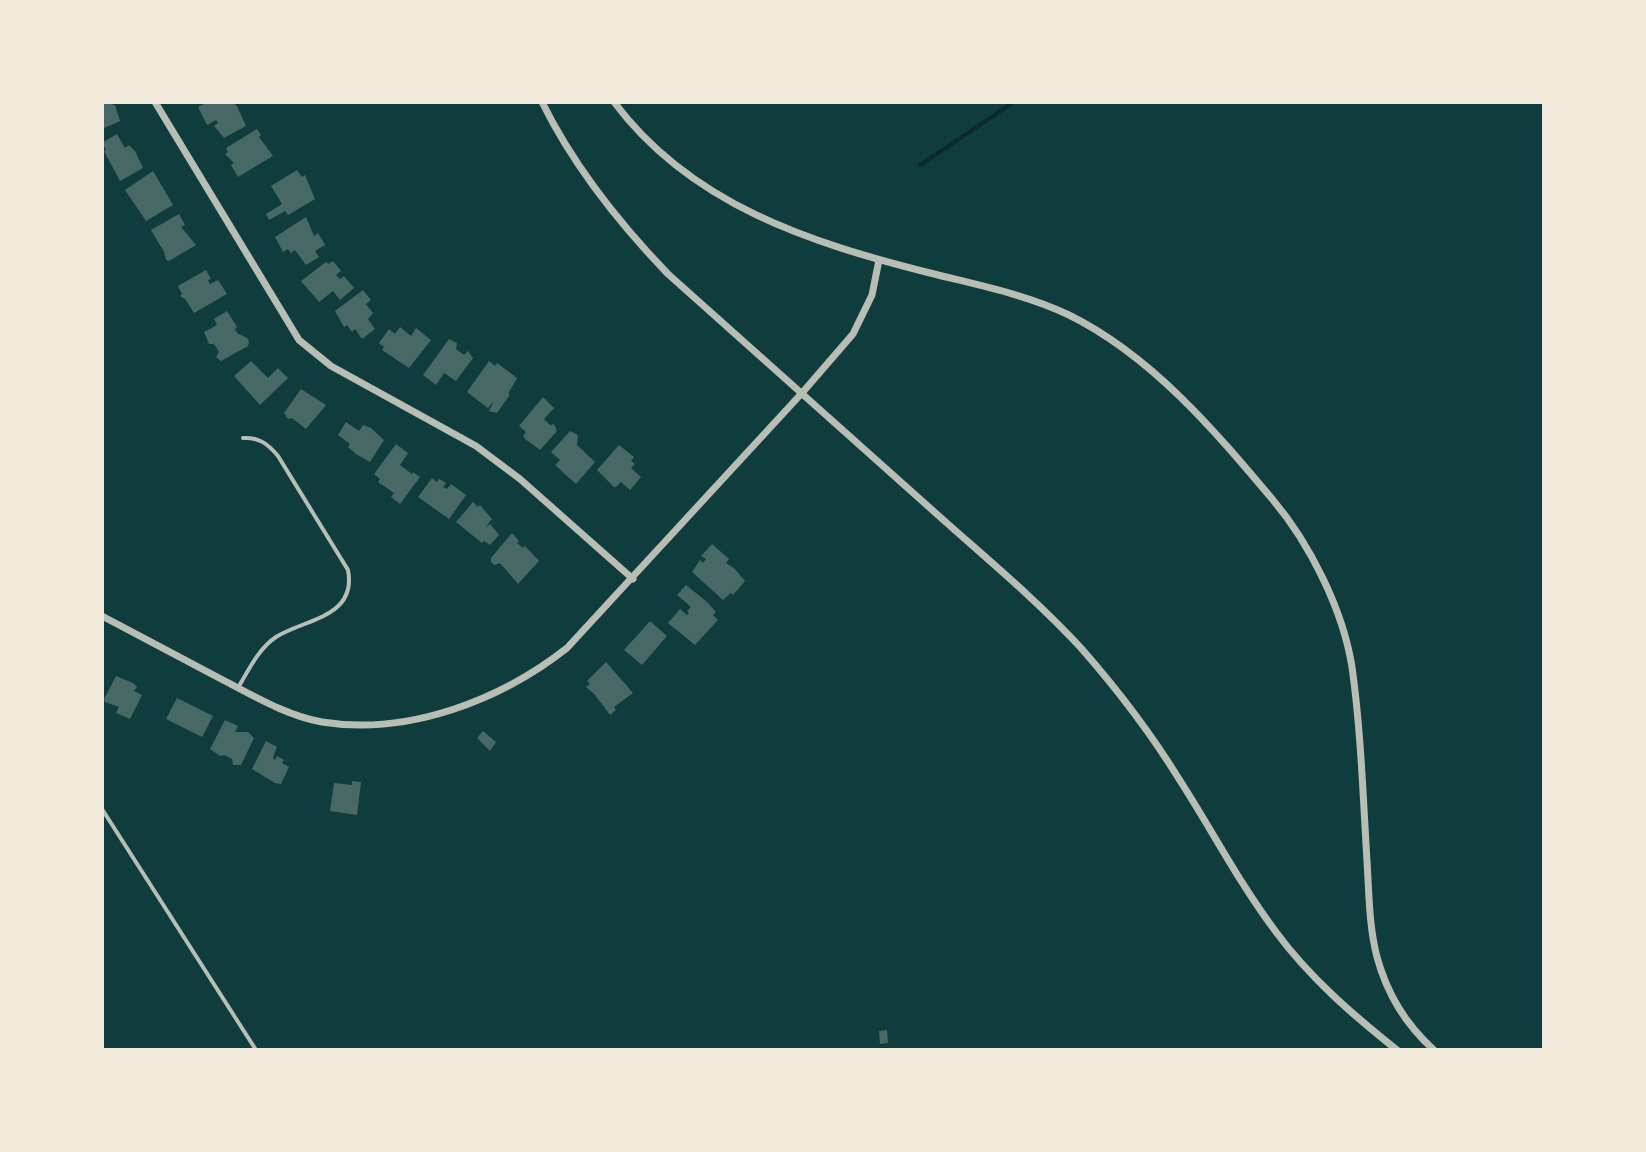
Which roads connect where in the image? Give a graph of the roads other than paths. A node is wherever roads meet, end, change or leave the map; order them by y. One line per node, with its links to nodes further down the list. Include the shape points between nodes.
1 (155, 102): 7 (street, via 299,340 331,366 476,446)
2 (542, 102): 5 (street, via 622,226)
3 (614, 102): 4 (street, via 648,140 719,197 810,239)
4 (879, 260): 5 (street, via 872,295 853,334); 13 (street, via 1019,296 1109,337 1184,400 1299,533 1325,586 1351,664 1377,956 1401,1013)
5 (802, 393): 7 (street); 12 (street, via 1079,646 1150,735 1277,934 1345,1007)
6 (243, 438): 9 (lane, via 270,446 278,456 349,577 339,606 274,638)
7 (633, 579): 9 (street, via 539,670 452,710 356,725 320,722)
8 (102, 616): 9 (street)
9 (238, 688)
10 (102, 809): 11 (lane)
11 (256, 1050)
12 (1397, 1050)
13 (1434, 1050)

